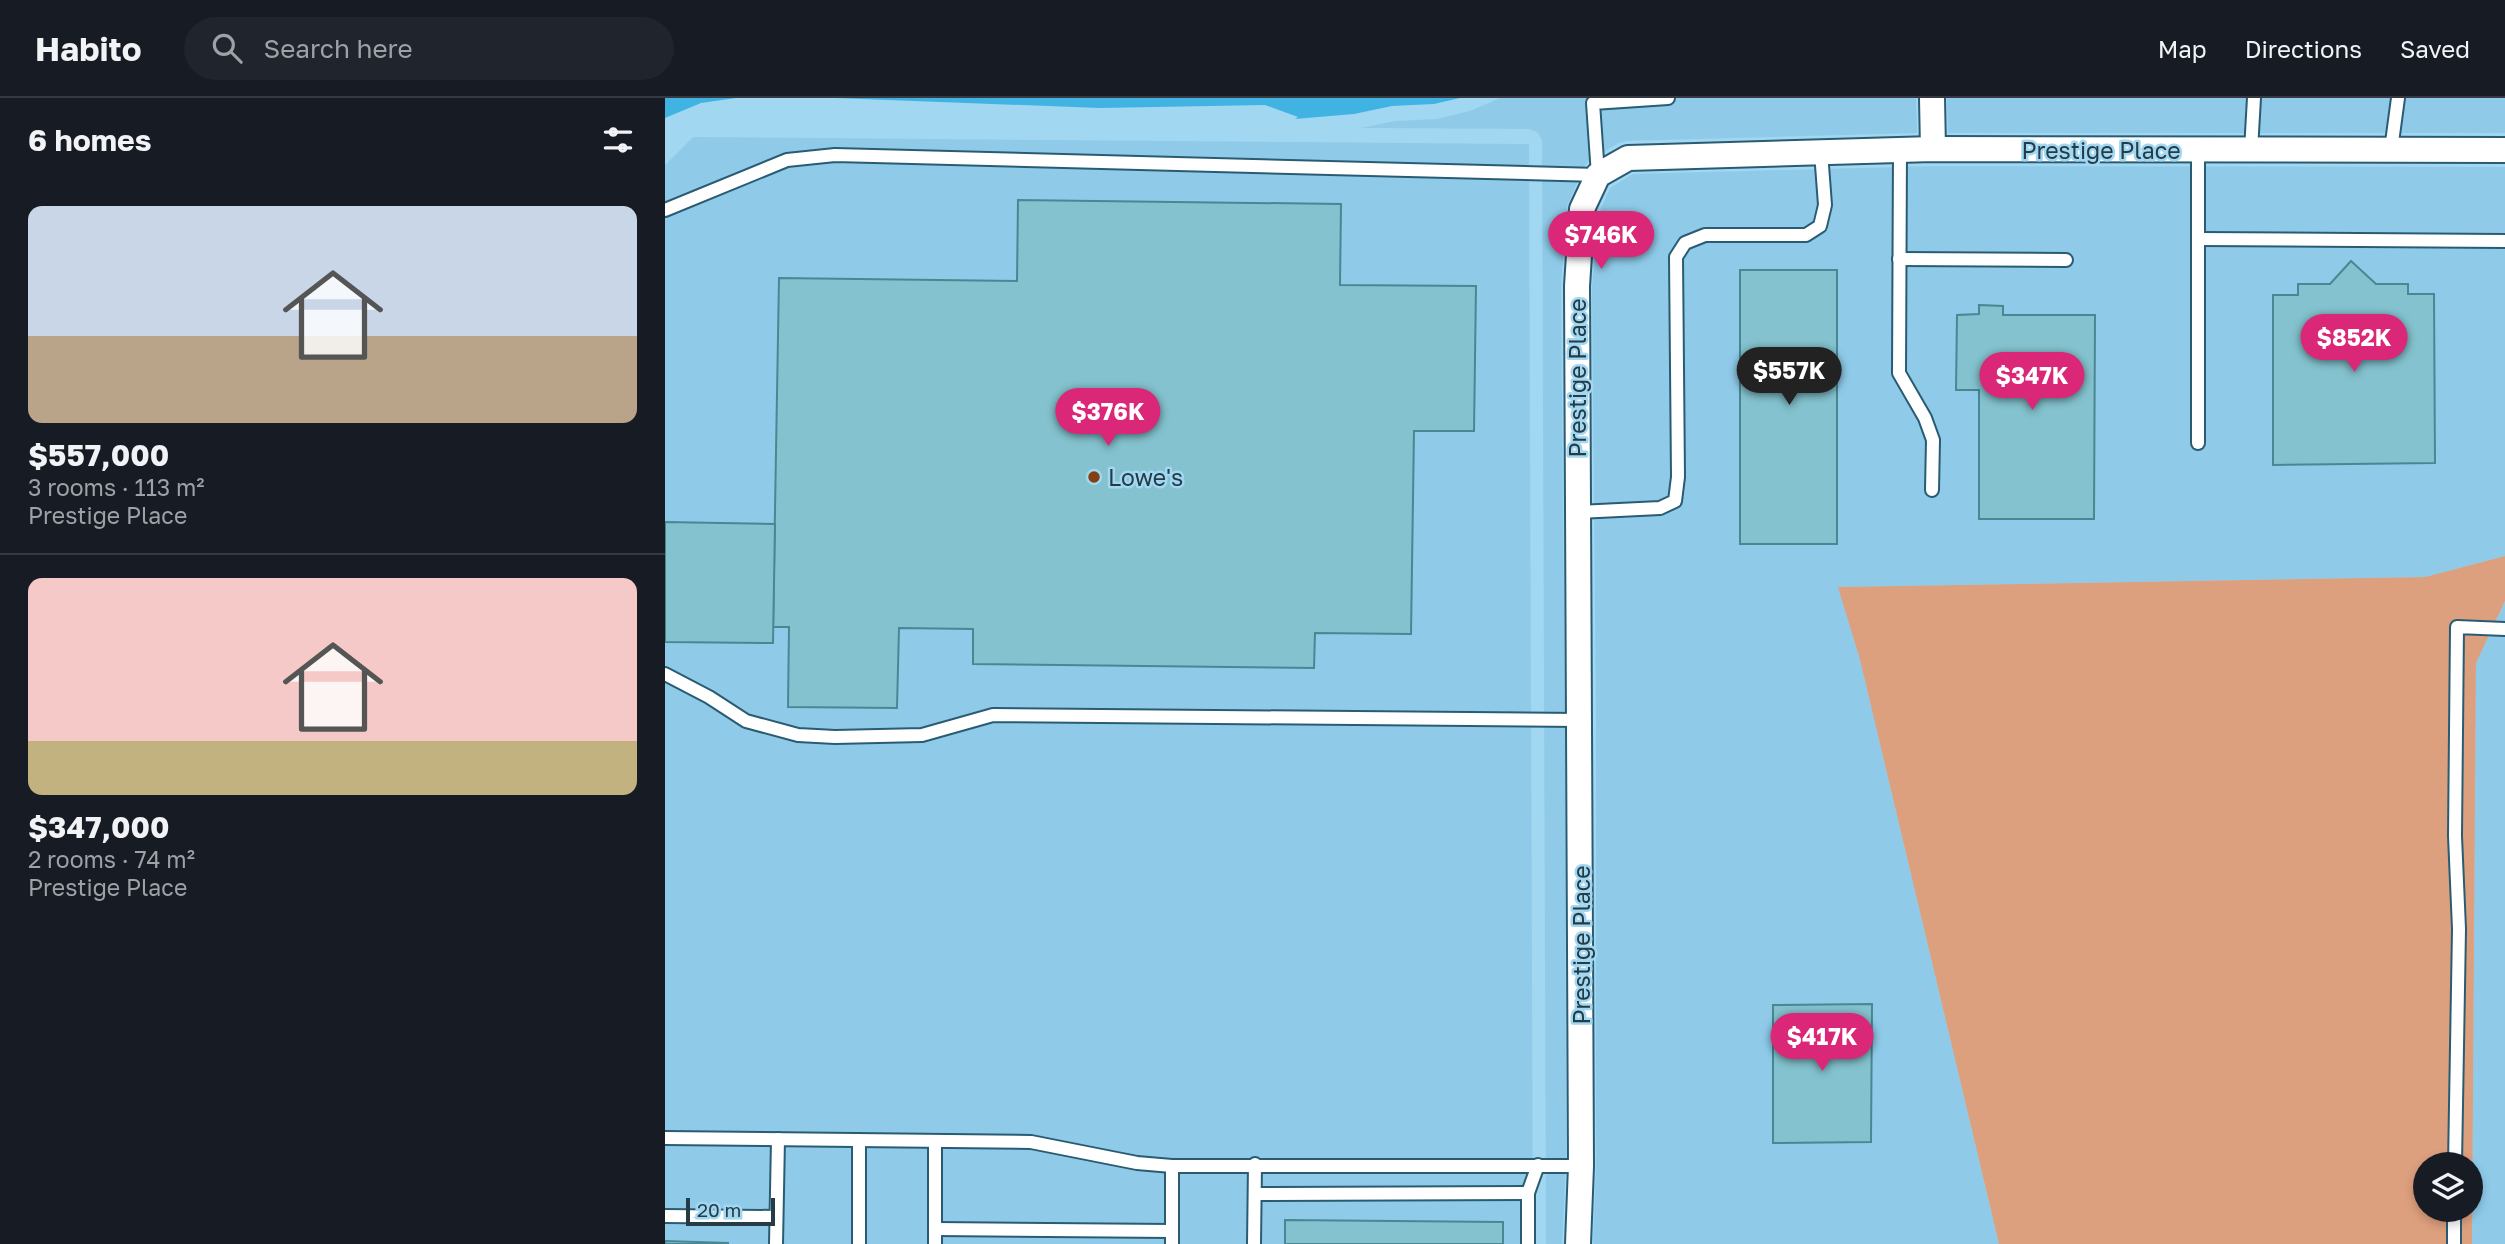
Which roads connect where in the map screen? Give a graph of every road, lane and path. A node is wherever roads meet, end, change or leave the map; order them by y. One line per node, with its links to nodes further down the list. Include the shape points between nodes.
1 (1668, 98): 5 (lane)
2 (1931, 98): 6 (street)
3 (2254, 98): 9 (lane)
4 (2398, 98): 10 (lane)
5 (1592, 101): 13 (lane)
6 (1933, 149): 7 (street, Prestige Place); 8 (street, Prestige Place)
7 (1900, 150): 12 (street, Prestige Place); 17 (lane)
8 (2199, 150): 9 (street, Prestige Place); 15 (lane)
9 (2251, 150): 10 (street, Prestige Place)
10 (2391, 150): 11 (street, Prestige Place)
11 (2505, 150)
12 (1821, 152): 13 (street, Prestige Place, via 1627,158); 21 (lane, via 1825,205 1820,226 1806,235 1705,235 1685,243 1676,257 1675,501 1660,508)
13 (1598, 175): 14 (lane, via 835,155 787,160); 21 (street, Prestige Place, via 1582,209 1577,286)
14 (665, 210)
15 (2199, 239): 16 (lane); 19 (lane)
16 (2505, 241)
17 (1899, 259): 18 (lane); 20 (lane, via 1899,373 1933,440)
18 (2066, 260)
19 (2198, 443)
20 (1932, 490)
21 (1578, 512): 24 (street, Prestige Place)
22 (2505, 629): 29 (lane, via 2457,627)
23 (665, 674): 24 (lane, via 746,721 798,735 835,737 922,735 993,715)
24 (1580, 720): 33 (street, Prestige Place)
25 (665, 1138): 26 (lane)
26 (778, 1139): 27 (lane); 37 (lane)
27 (859, 1140): 28 (lane); 42 (lane)
28 (935, 1141): 32 (lane, via 1031,1142); 39 (lane)
29 (2455, 1152)
30 (1255, 1164): 31 (lane); 32 (lane); 35 (lane)
31 (1538, 1165): 33 (lane); 34 (lane)
32 (1172, 1166): 40 (lane)
33 (1581, 1166): 46 (street, Prestige Place)
34 (1528, 1193): 35 (lane); 45 (lane)
35 (1255, 1194): 44 (lane)
36 (665, 1216): 37 (lane)
37 (776, 1217): 41 (lane)
38 (2455, 1222): 47 (lane)
39 (935, 1229): 40 (lane); 43 (lane)
40 (1172, 1238)
41 (776, 1244)
42 (859, 1244)
43 (935, 1244)
44 (1254, 1244)
45 (1528, 1244)
46 (1578, 1244)
47 (2454, 1244)

